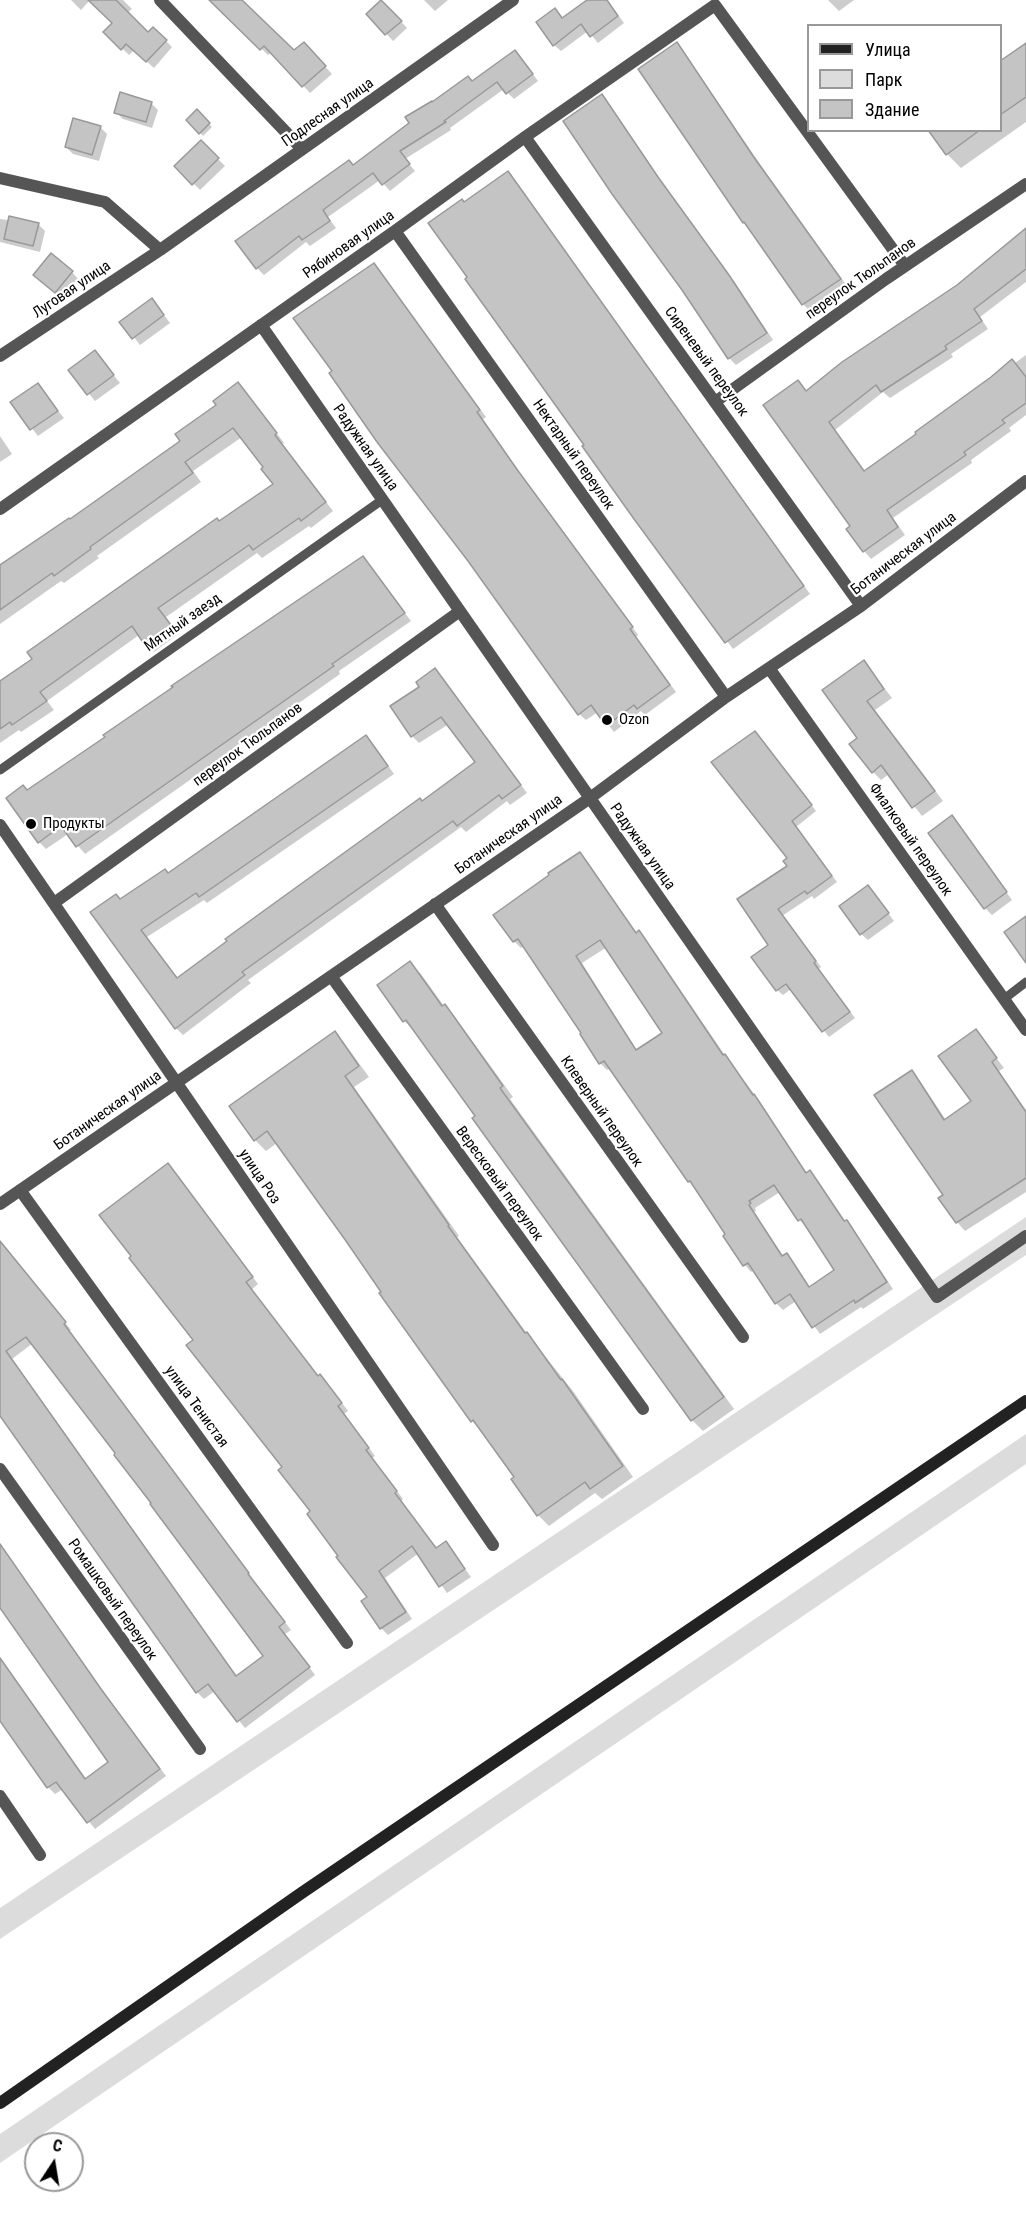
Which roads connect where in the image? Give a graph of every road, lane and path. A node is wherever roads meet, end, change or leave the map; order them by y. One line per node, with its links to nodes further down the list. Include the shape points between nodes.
1 (160, 0): 6 (street)
2 (513, 0): 6 (street, Подлесная улица)
3 (807, 131): 5 (street, Рябиновая улица, via 715,5)
4 (807, 132): 11 (street, Рябиновая улица)
5 (525, 137): 9 (street, Рябиновая улица); 14 (street, Сиреневый переулок)
6 (302, 149): 10 (street, Подлесная улица)
7 (0, 178): 10 (street, via 105,202)
8 (1026, 184): 11 (street, переулок Тюльпанов)
9 (395, 231): 12 (street, Рябиновая улица); 21 (street, Нектарный переулок)
10 (160, 250): 13 (street, Луговая улица)
11 (905, 266): 14 (street, переулок Тюльпанов)
12 (261, 325): 16 (street, Радужная улица); 17 (street, Рябиновая улица)
13 (0, 356)
14 (716, 402): 18 (street, Сиреневый переулок)
15 (1026, 481): 18 (street, Ботаническая улица)
16 (382, 500): 19 (street, Радужная улица); 22 (lane, Мятный заезд)
17 (0, 509)
18 (861, 606): 20 (street, Ботаническая улица)
19 (460, 611): 23 (street, Радужная улица); 25 (street, переулок Тюльпанов)
20 (770, 668): 21 (street, Ботаническая улица); 29 (street, Фиалковый переулок)
21 (726, 697): 23 (street, Ботаническая улица)
22 (0, 770)
23 (590, 798): 26 (street, Ботаническая улица); 34 (street, Радужная улица, via 937,1298)
24 (0, 825): 25 (street, улица Роз)
25 (54, 903): 31 (street, улица Роз)
26 (435, 904): 27 (street, Ботаническая улица); 35 (street, Клеверный переулок)
27 (331, 976): 31 (street, Ботаническая улица); 37 (street, Вересковый переулок)
28 (1026, 982): 29 (lane)
29 (1004, 999): 30 (street, Фиалковый переулок)
30 (1026, 1030)
31 (176, 1082): 32 (street, Ботаническая улица); 39 (street, улица Роз)
32 (20, 1190): 33 (street, Ботаническая улица); 40 (street, улица Тенистая)
33 (0, 1204)
34 (1026, 1236)
35 (743, 1337)
36 (1026, 1401): 44 (street, via 303,1892)
37 (643, 1409)
38 (0, 1469): 41 (street, Ромашковый переулок)
39 (493, 1545)
40 (347, 1643)
41 (200, 1749)
42 (0, 1796): 43 (street)
43 (40, 1855)
44 (0, 2103)

